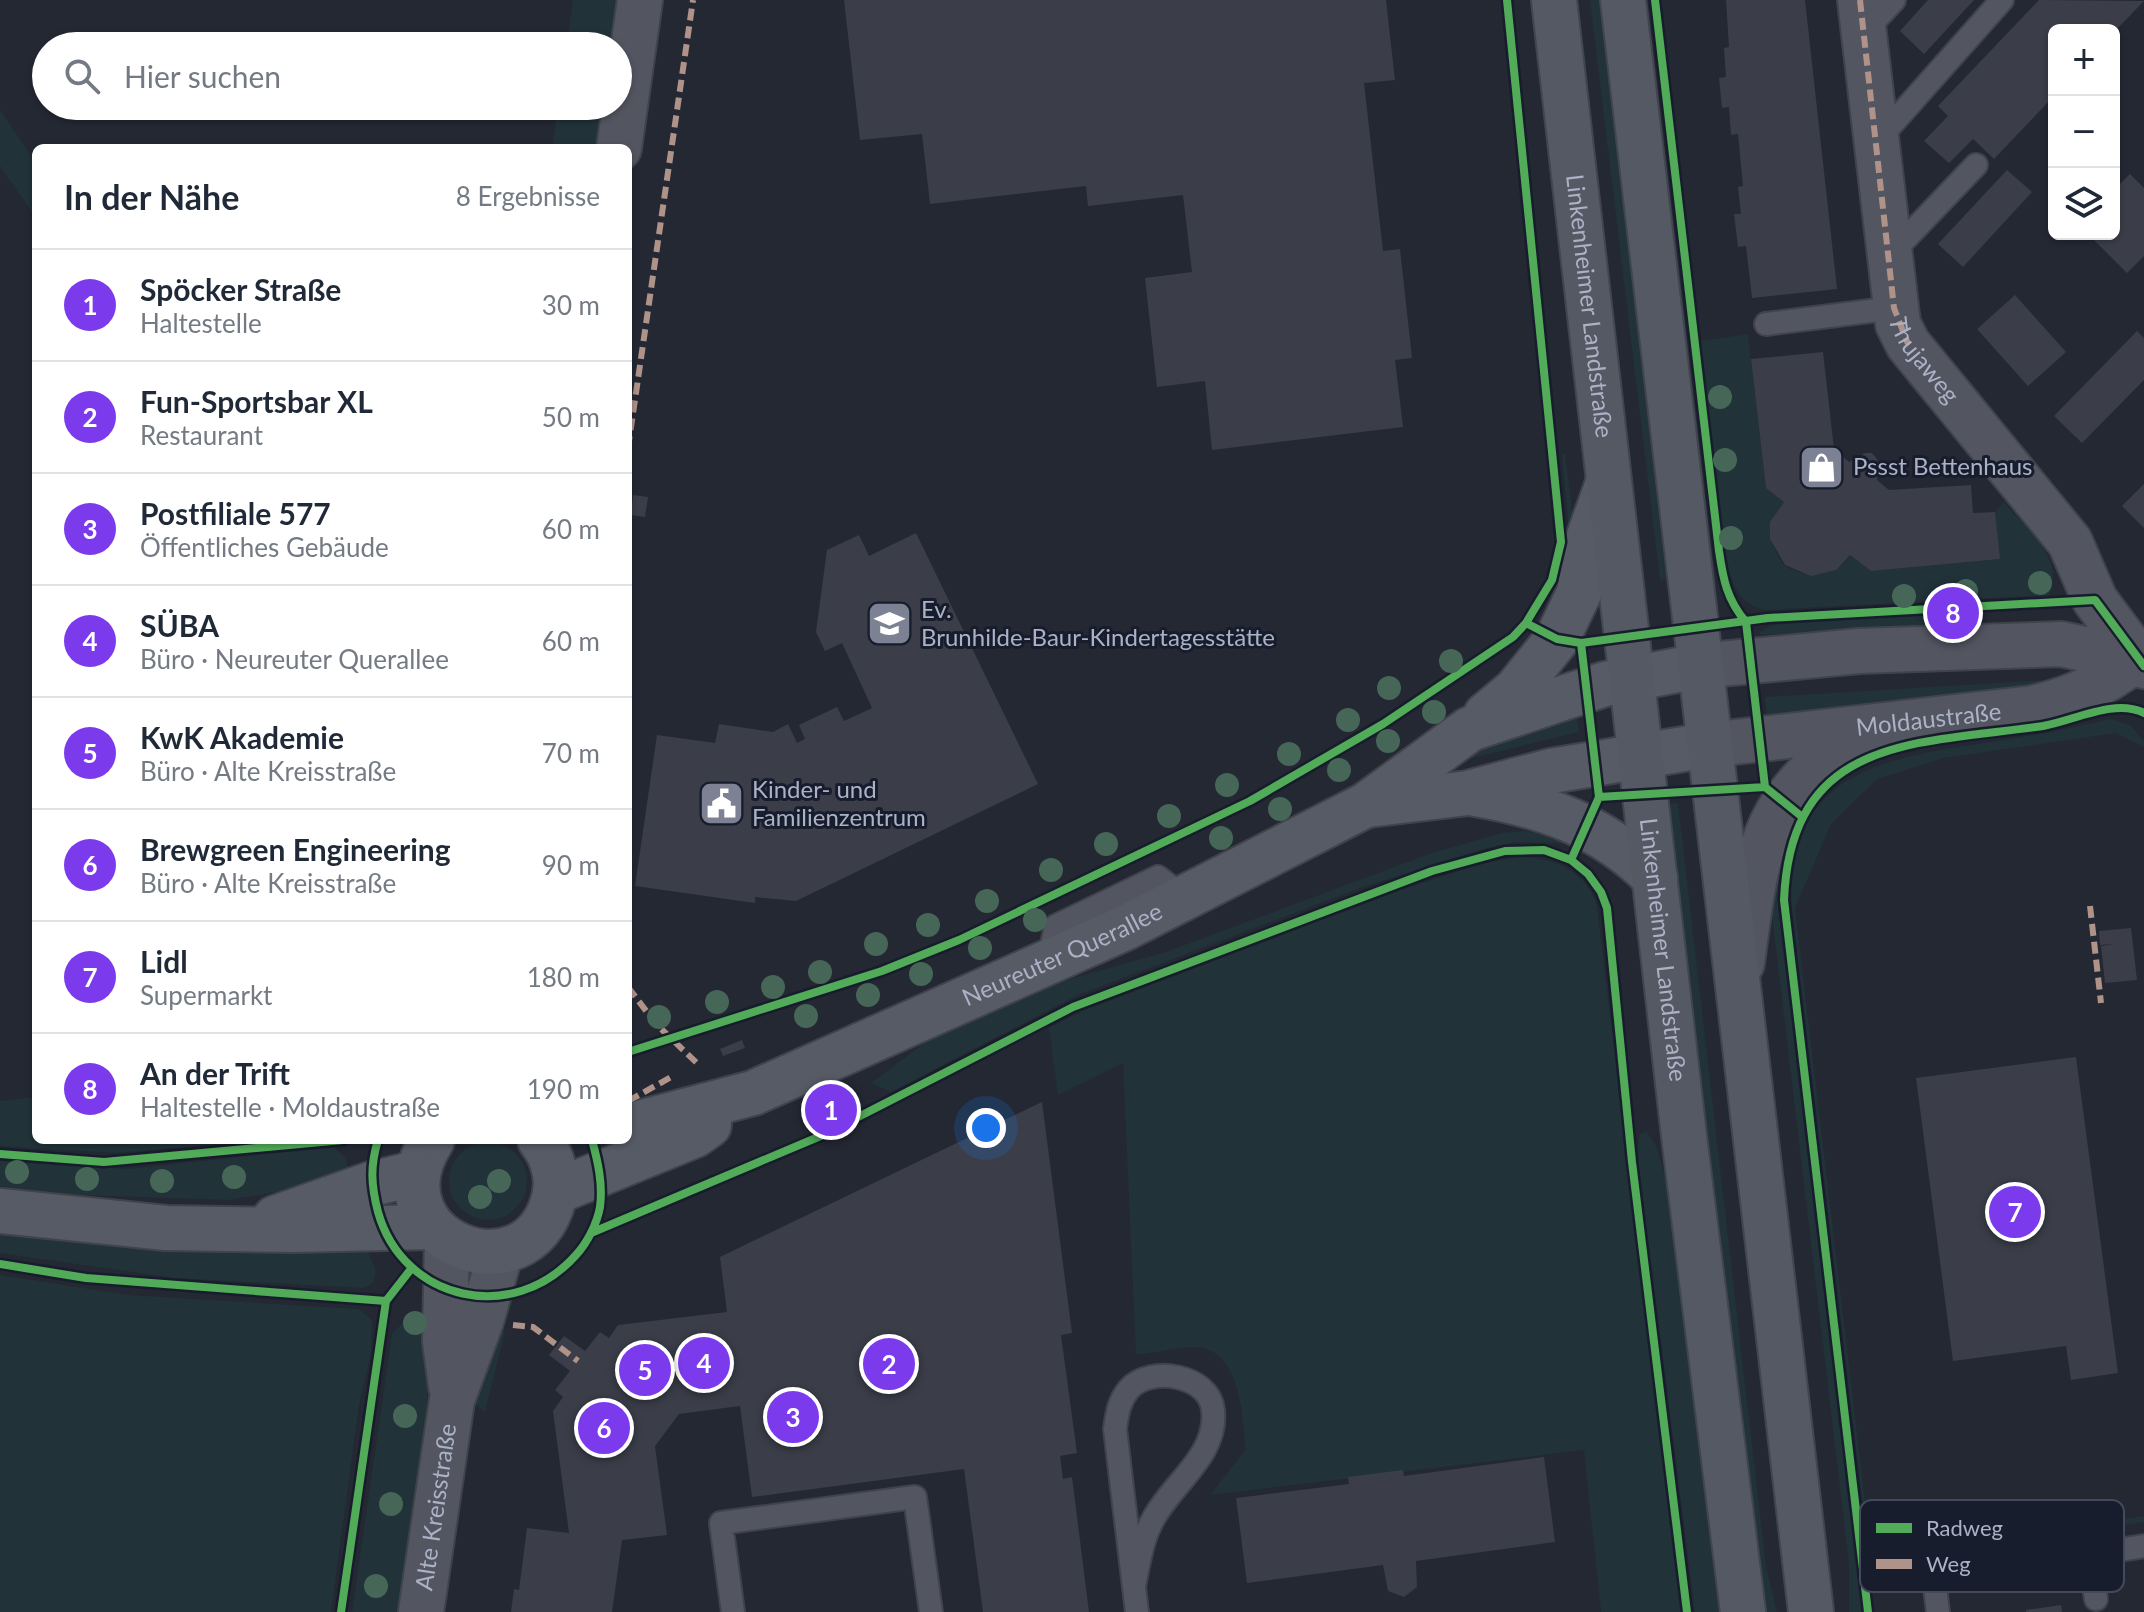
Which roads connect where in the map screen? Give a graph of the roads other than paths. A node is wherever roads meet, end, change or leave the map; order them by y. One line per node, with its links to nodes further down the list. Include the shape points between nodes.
1 (640, 0): 7 (street)
2 (1554, 0): 15 (main road, Linkenheimer Landstraße)
3 (1623, 0): 17 (main road)
4 (1894, 0): 6 (lane)
5 (2002, 0): 9 (lane)
6 (1861, 16): 9 (street, Thujaweg)
7 (632, 56)
8 (623, 120): 10 (street)
9 (1876, 142): 12 (street, Thujaweg)
10 (620, 144)
11 (1976, 165): 12 (lane)
12 (1889, 256): 13 (street, Thujaweg)
13 (1894, 308): 14 (lane); 16 (street, Thujaweg, via 1908,344 2070,542 2095,600)
14 (1766, 324)
15 (1608, 483): 18 (main road, Linkenheimer Landstraße); 20 (street, via 1587,542 1579,593 1557,639 1516,690)
16 (2141, 660): 17 (street, via 2061,644 1859,651); 19 (street, Moldaustraße, via 2101,686 2033,708)
17 (1699, 666): 18 (street, Neureuter Querallee); 21 (main road)
18 (1631, 678): 20 (street, Neureuter Querallee); 22 (main road, Linkenheimer Landstraße)
19 (1871, 725): 21 (street, Moldaustraße); 26 (street, via 1806,773 1782,800 1768,827)
20 (1470, 729): 24 (street, Neureuter Querallee)
21 (1708, 745): 22 (street, Neureuter Querallee); 26 (main road)
22 (1640, 755): 23 (street, Neureuter Querallee); 25 (main road, Linkenheimer Landstraße)
23 (1468, 793): 24 (street, Neureuter Querallee); 25 (street, via 1586,824)
24 (1366, 805): 27 (street, Neureuter Querallee, via 1048,963)
25 (1655, 878): 47 (main road, Linkenheimer Landstraße)
26 (1738, 997): 48 (main road)
27 (753, 1093): 28 (street, Neureuter Querallee); 31 (street, Neureuter Querallee, via 695,1135)
28 (632, 1125)
29 (552, 1144): 31 (street)
30 (425, 1156): 33 (street, via 371,1184); 34 (street, via 417,1192)
31 (555, 1192): 35 (street, via 532,1236)
32 (0, 1211): 33 (street, via 166,1228)
33 (247, 1228): 34 (street)
34 (439, 1234): 35 (street, via 473,1251); 36 (street, Alte Kreisstraße)
35 (501, 1251): 36 (street, Alte Kreisstraße)
36 (452, 1400): 43 (street, Alte Kreisstraße)
37 (2144, 1546): 38 (lane)
38 (2124, 1549)
39 (1134, 1586): 39 (lane, via 1143,1540 1155,1515 1212,1437 1210,1395 1182,1377 1139,1383 1117,1408); 46 (lane)
40 (1936, 1592): 49 (lane)
41 (2095, 1592): 42 (lane)
42 (2096, 1599)
43 (421, 1612)
44 (733, 1612): 45 (lane, via 721,1523 915,1497)
45 (931, 1612)
46 (1137, 1612)
47 (1743, 1612)
48 (1811, 1612)
49 (1938, 1612)

